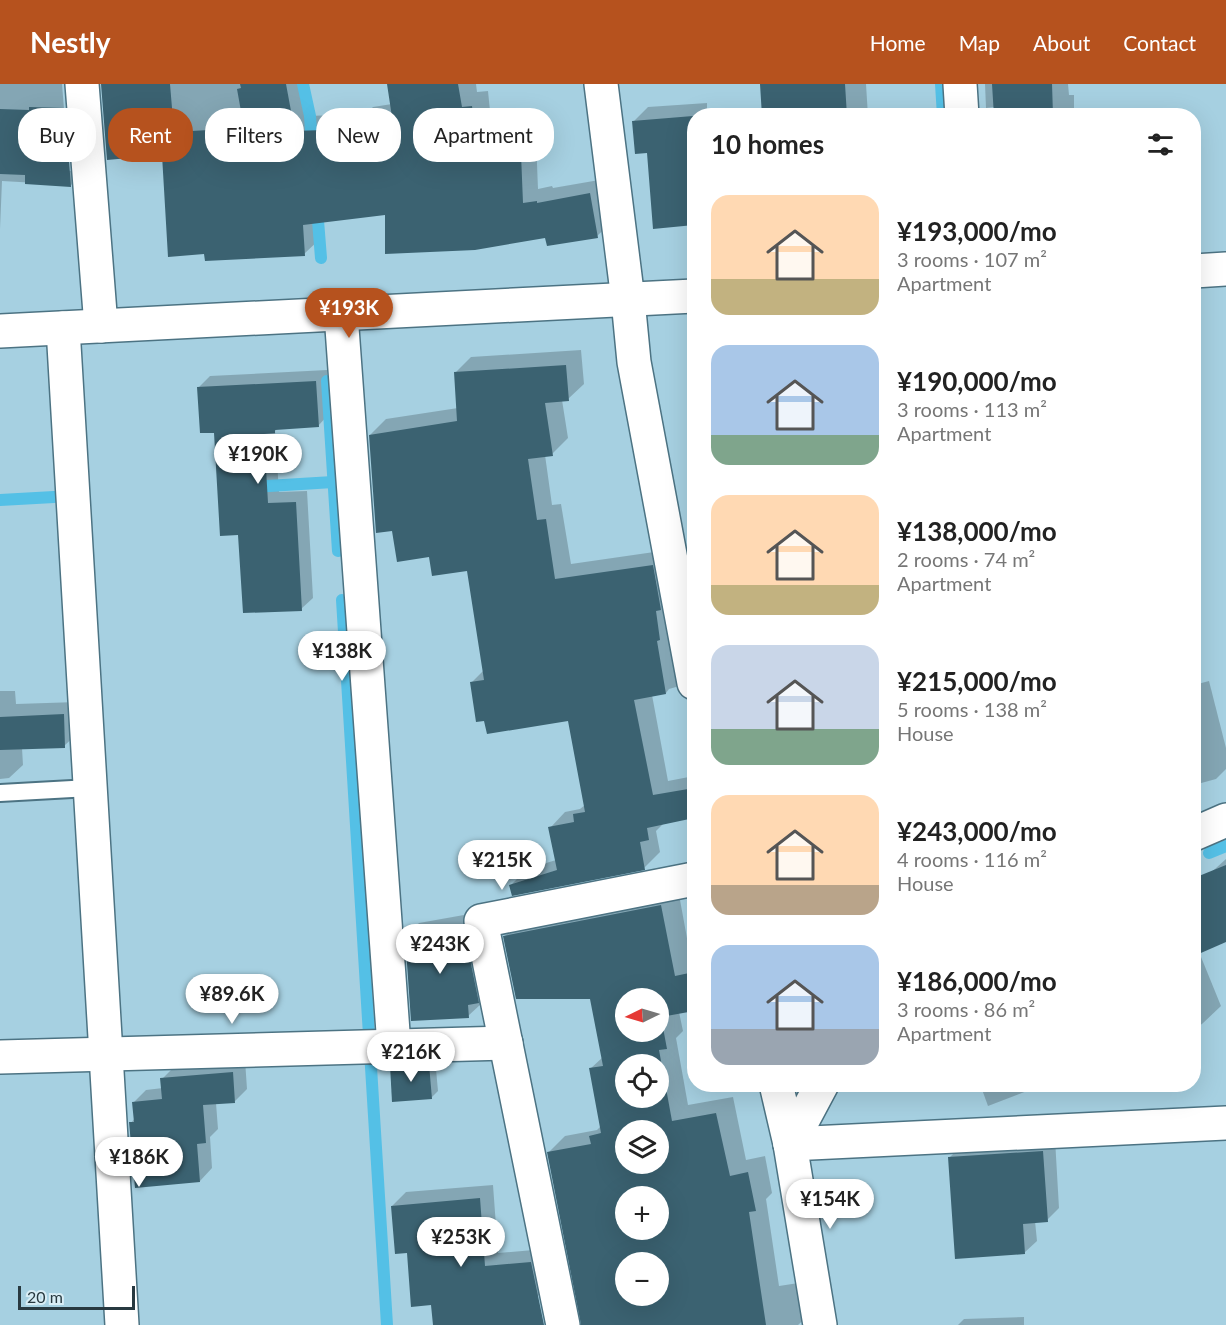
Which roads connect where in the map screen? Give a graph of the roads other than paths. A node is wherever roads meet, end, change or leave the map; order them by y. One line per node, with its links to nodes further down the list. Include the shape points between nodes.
1 (82, 84): 10 (street)
2 (601, 84): 8 (street)
3 (960, 84): 4 (street)
4 (962, 108)
5 (1226, 269): 6 (street)
6 (1201, 271)
7 (687, 296): 8 (street)
8 (628, 300): 9 (street); 13 (street, via 634,362)
9 (341, 314): 10 (street); 20 (street)
10 (101, 326): 11 (street)
11 (63, 328): 12 (street); 14 (street)
12 (0, 331)
13 (687, 645)
14 (90, 788): 15 (lane); 21 (street)
15 (0, 793)
16 (1226, 820): 17 (street)
17 (1201, 831)
18 (687, 880): 19 (street, via 481,921)
19 (506, 1043): 20 (street); 28 (street)
20 (377, 1047): 21 (street)
21 (106, 1054): 22 (street); 27 (street)
22 (0, 1057)
23 (778, 1092): 26 (street)
24 (818, 1092): 26 (street)
25 (1226, 1123): 26 (street)
26 (790, 1144): 29 (street)
27 (122, 1325)
28 (564, 1325)
29 (820, 1325)

